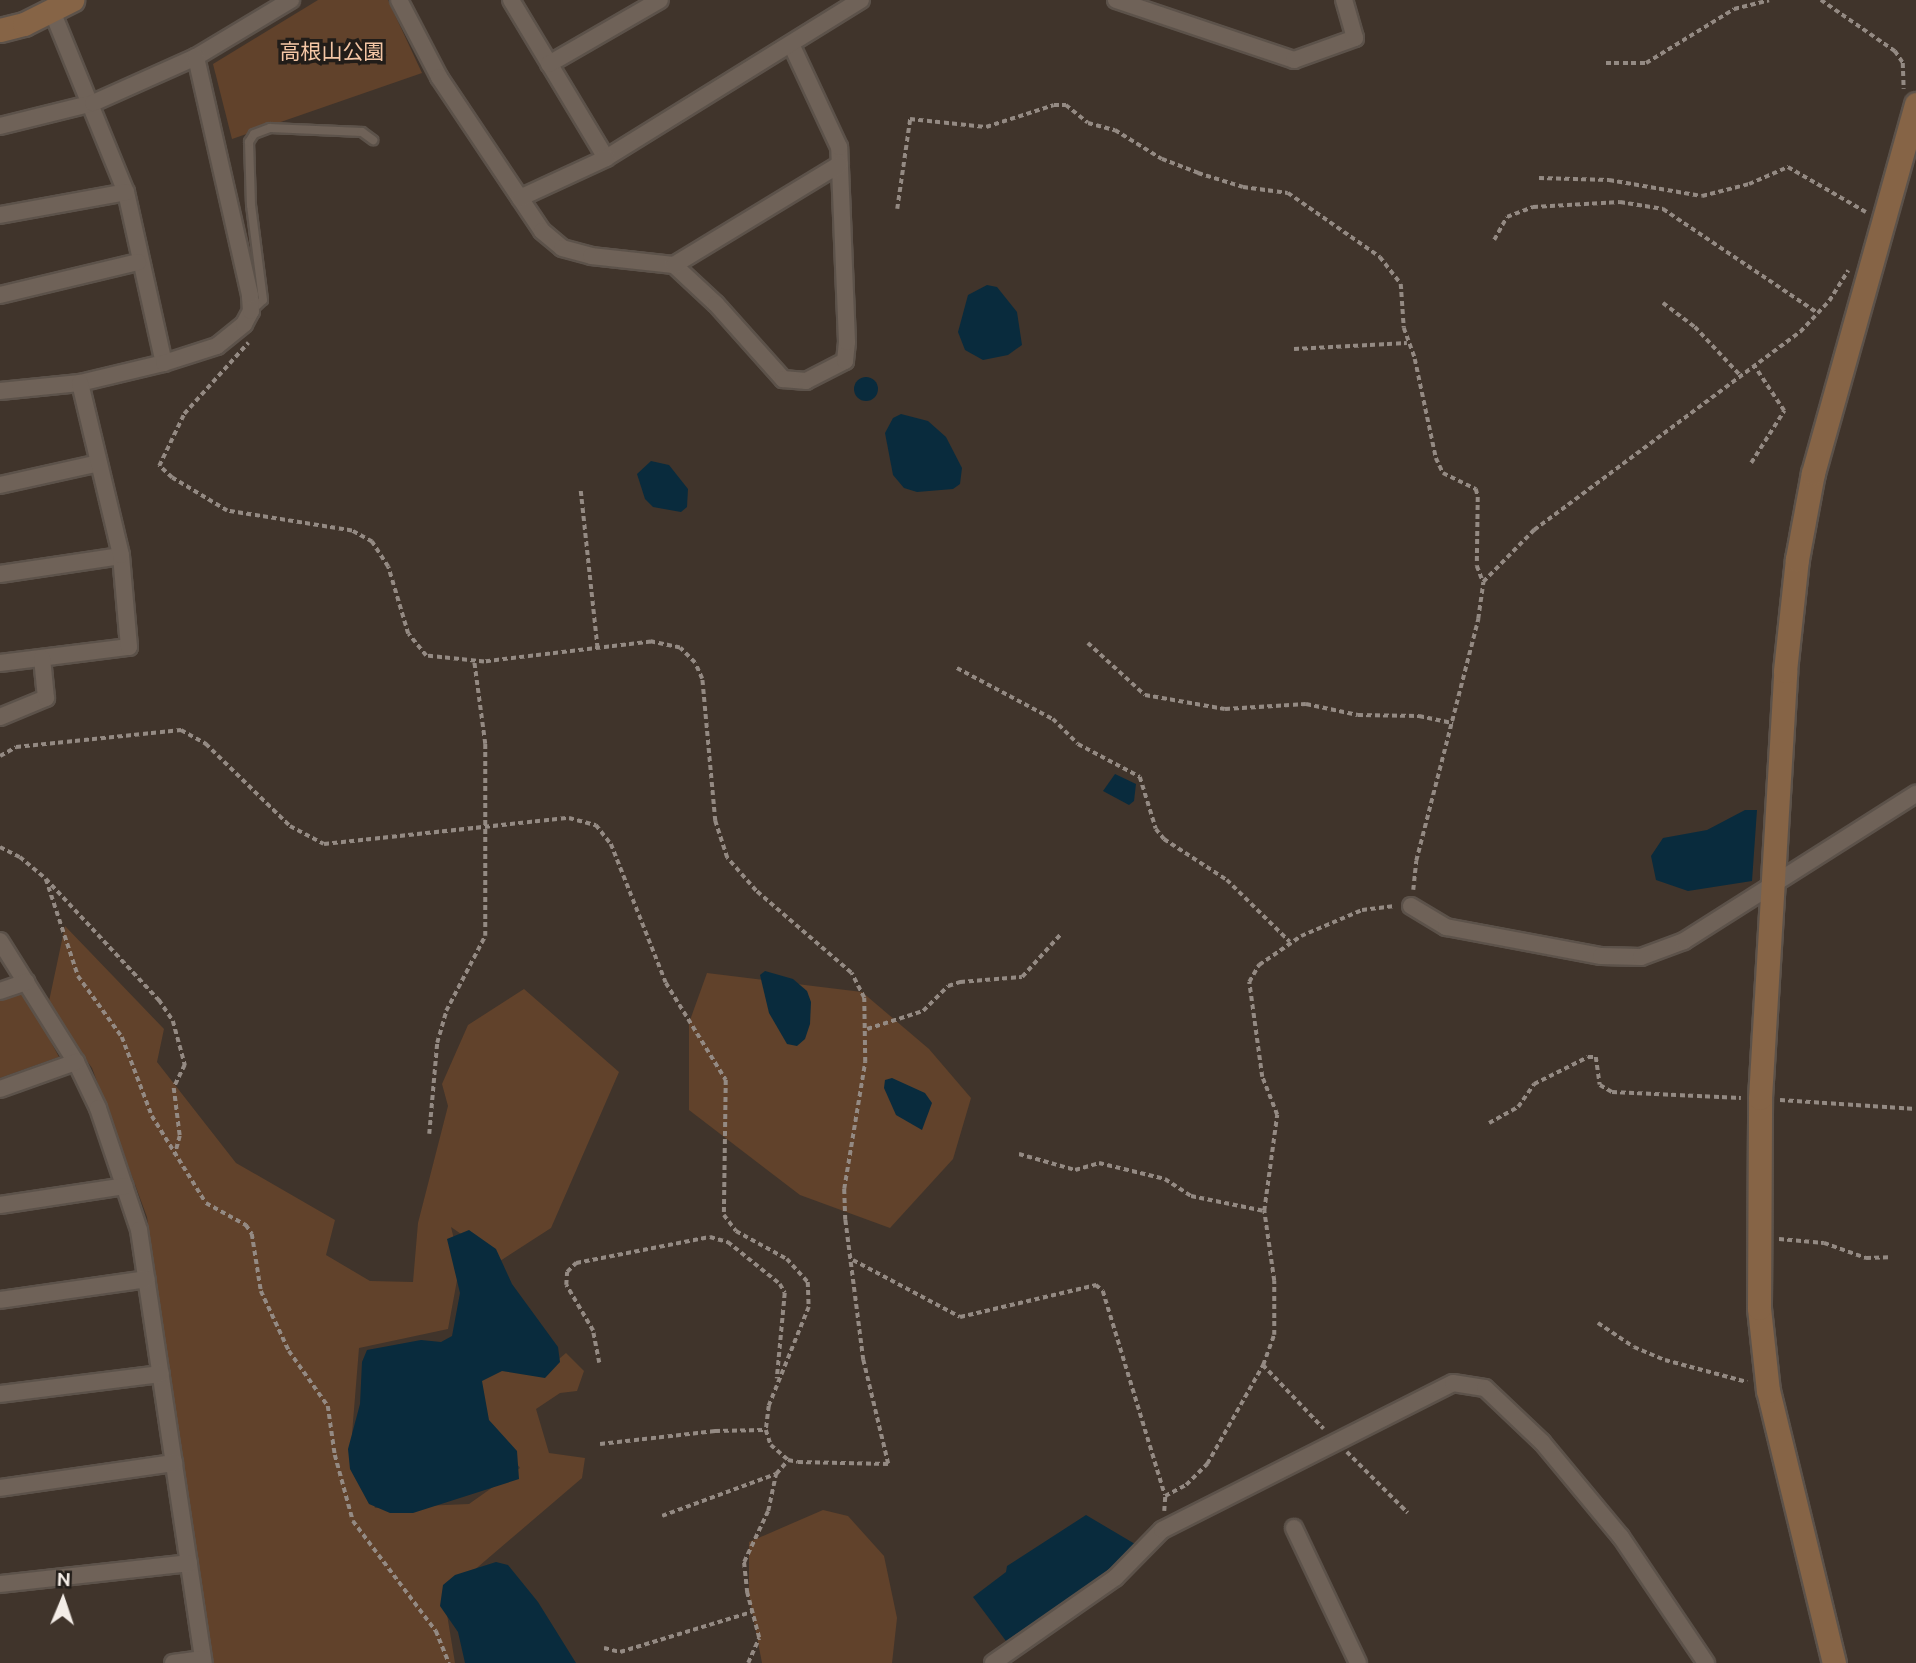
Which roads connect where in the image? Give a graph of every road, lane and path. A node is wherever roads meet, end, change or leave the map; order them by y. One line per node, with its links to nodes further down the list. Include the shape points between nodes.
1 (291, 0): 13 (street)
2 (399, 0): 24 (street, via 439,77)
3 (511, 0): 15 (street)
4 (660, 0): 15 (street)
5 (860, 0): 12 (street)
6 (1116, 0): 7 (street, via 1294,60 1355,38)
7 (1344, 0)
8 (1769, 0): 14 (path, via 1734,9 1646,63)
9 (1821, 0): 16 (path, via 1895,51)
10 (62, 5): 11 (street); 17 (street)
11 (0, 30)
12 (792, 46): 20 (street); 21 (street, via 839,147)
13 (196, 57): 17 (street); 36 (street)
14 (1606, 63)
15 (549, 64): 20 (street)
16 (1910, 99): 66 (street, via 1813,473 1797,559 1788,631)
17 (93, 103): 18 (street); 23 (street)
18 (0, 126)
19 (373, 140): 36 (lane, via 349,132 270,128 254,134 249,142 251,205 264,300)
20 (606, 158): 24 (street)
21 (840, 164): 33 (street); 33 (street, via 845,361 806,381 783,379)
22 (1539, 178): 27 (path, via 1609,180 1702,196 1749,184 1788,167)
23 (126, 192): 28 (street); 32 (street)
24 (520, 198): 33 (street, via 542,231 562,248)
25 (1871, 199): 27 (path)
26 (897, 209): 39 (path, via 910,119 986,127 1037,108 1066,105 1088,123 1115,130 1162,159 1228,183 1288,193 1380,257 1401,284)
27 (1866, 212): 29 (path)
28 (0, 215)
29 (1862, 225)
30 (1494, 240): 37 (path, via 1507,216 1533,207 1620,202 1663,209)
31 (1850, 261): 37 (path)
32 (138, 262): 34 (street); 41 (street)
33 (674, 265)
34 (0, 295)
35 (1663, 303): 43 (path, via 1695,327)
36 (251, 311): 41 (street, via 237,331 217,346)
37 (1818, 314): 42 (path)
38 (250, 340): 56 (path, via 184,414 159,466 227,511 352,531 372,542 388,567 412,642 426,656 438,660)
39 (1407, 343): 40 (path); 52 (path, via 1443,474 1476,489 1477,566)
40 (1294, 349)
41 (164, 363): 44 (street)
42 (1754, 366): 43 (path); 47 (path, via 1784,411)
43 (1741, 376): 52 (path, via 1534,530)
44 (80, 383): 45 (street); 46 (street)
45 (0, 391)
46 (99, 463): 48 (street); 50 (street)
47 (1751, 463)
48 (0, 485)
49 (581, 491): 54 (path)
50 (121, 555): 51 (street); 55 (street, via 129,648)
51 (0, 574)
52 (1483, 582): 60 (path)
53 (1088, 643): 60 (path, via 1145,695 1225,709 1306,704 1358,715 1419,716)
54 (598, 651): 56 (path); 73 (path, via 667,643 688,653 702,679 715,821 727,858 756,891 851,973 864,998)
55 (42, 658): 57 (street); 59 (street, via 46,698)
56 (474, 662): 63 (path, via 485,744)
57 (0, 663)
58 (957, 668): 70 (path, via 1053,719 1078,744 1140,777 1156,829 1164,839 1227,880)
59 (0, 717)
60 (1452, 723): 67 (path, via 1416,861)
61 (0, 752): 63 (path, via 181,730 206,744 290,826 313,841 357,844)
62 (1916, 793): 66 (street)
63 (484, 828): 79 (path, via 485,936 446,1011 438,1043); 93 (path, via 579,818 596,825 611,844 666,983 726,1080 724,1214 736,1231 787,1259 808,1282 809,1307)
64 (0, 847): 65 (path, via 28,862)
65 (46, 879): 81 (path, via 78,976 122,1037 152,1116); 81 (path, via 159,1000 173,1021 185,1065 174,1088 180,1136)
66 (1774, 886): 67 (street, via 1684,941 1661,952 1630,957 1601,956 1446,927); 76 (street)
67 (1411, 906): 70 (path, via 1362,909)
68 (1060, 935): 73 (path, via 1022,977 948,986 923,1011)
69 (0, 942): 71 (street)
70 (1290, 942): 84 (path, via 1259,965 1249,982 1262,1077 1277,1115)
71 (26, 982): 72 (street); 74 (street)
72 (0, 991)
73 (867, 1029): 87 (path, via 844,1189)
74 (76, 1062): 75 (street); 82 (street, via 98,1108)
75 (0, 1089)
76 (1760, 1098): 77 (path); 78 (path, via 1612,1092 1600,1085 1596,1057 1588,1057 1534,1084 1518,1107); 85 (street)
77 (1916, 1109)
78 (1489, 1124)
79 (429, 1134)
80 (1019, 1154): 84 (path, via 1075,1170 1099,1163 1165,1179 1191,1196)
81 (176, 1155): 112 (path, via 206,1203 246,1225 252,1234 261,1291 289,1351 328,1406 335,1455 353,1521 436,1631)
82 (125, 1186): 83 (street); 88 (street)
83 (0, 1205)
84 (1264, 1211): 102 (path, via 1274,1281 1270,1345 1207,1464 1186,1485)
85 (1757, 1222): 86 (path, via 1766,1224 1780,1239 1824,1243 1866,1258); 94 (street, via 1759,1308)
86 (1890, 1257)
87 (853, 1261): 98 (path, via 863,1360 888,1464); 102 (path, via 868,1264 960,1317 1096,1285 1103,1291)
88 (148, 1279): 89 (street); 92 (street)
89 (0, 1300)
90 (1598, 1323): 94 (path, via 1665,1360 1741,1378)
91 (599, 1363): 93 (path, via 593,1331 566,1285 567,1272 576,1264 710,1237 728,1242 785,1293)
92 (161, 1374): 95 (street); 99 (street)
93 (777, 1379): 96 (path)
94 (1769, 1391): 117 (street)
95 (0, 1394)
96 (766, 1430): 97 (path); 98 (path, via 771,1445)
97 (600, 1444)
98 (788, 1460): 100 (path)
99 (174, 1463): 101 (street); 106 (street)
100 (776, 1474): 103 (path); 108 (path, via 768,1511 744,1562)
101 (0, 1488)
102 (1165, 1496): 105 (path)
103 (662, 1516)
104 (1294, 1528): 115 (street)
105 (1162, 1530): 114 (street, via 1115,1578); 116 (street, via 1407,1404 1453,1382 1469,1383 1485,1388 1506,1404 1542,1442 1621,1537)
106 (189, 1563): 107 (street); 110 (street)
107 (0, 1584)
108 (752, 1612): 109 (path, via 620,1652); 113 (path, via 759,1638)
109 (604, 1648)
110 (204, 1661): 111 (street)
111 (173, 1663)
112 (449, 1663)
113 (748, 1663)
114 (993, 1663)
115 (1358, 1663)
116 (1706, 1663)
117 (1834, 1663)

